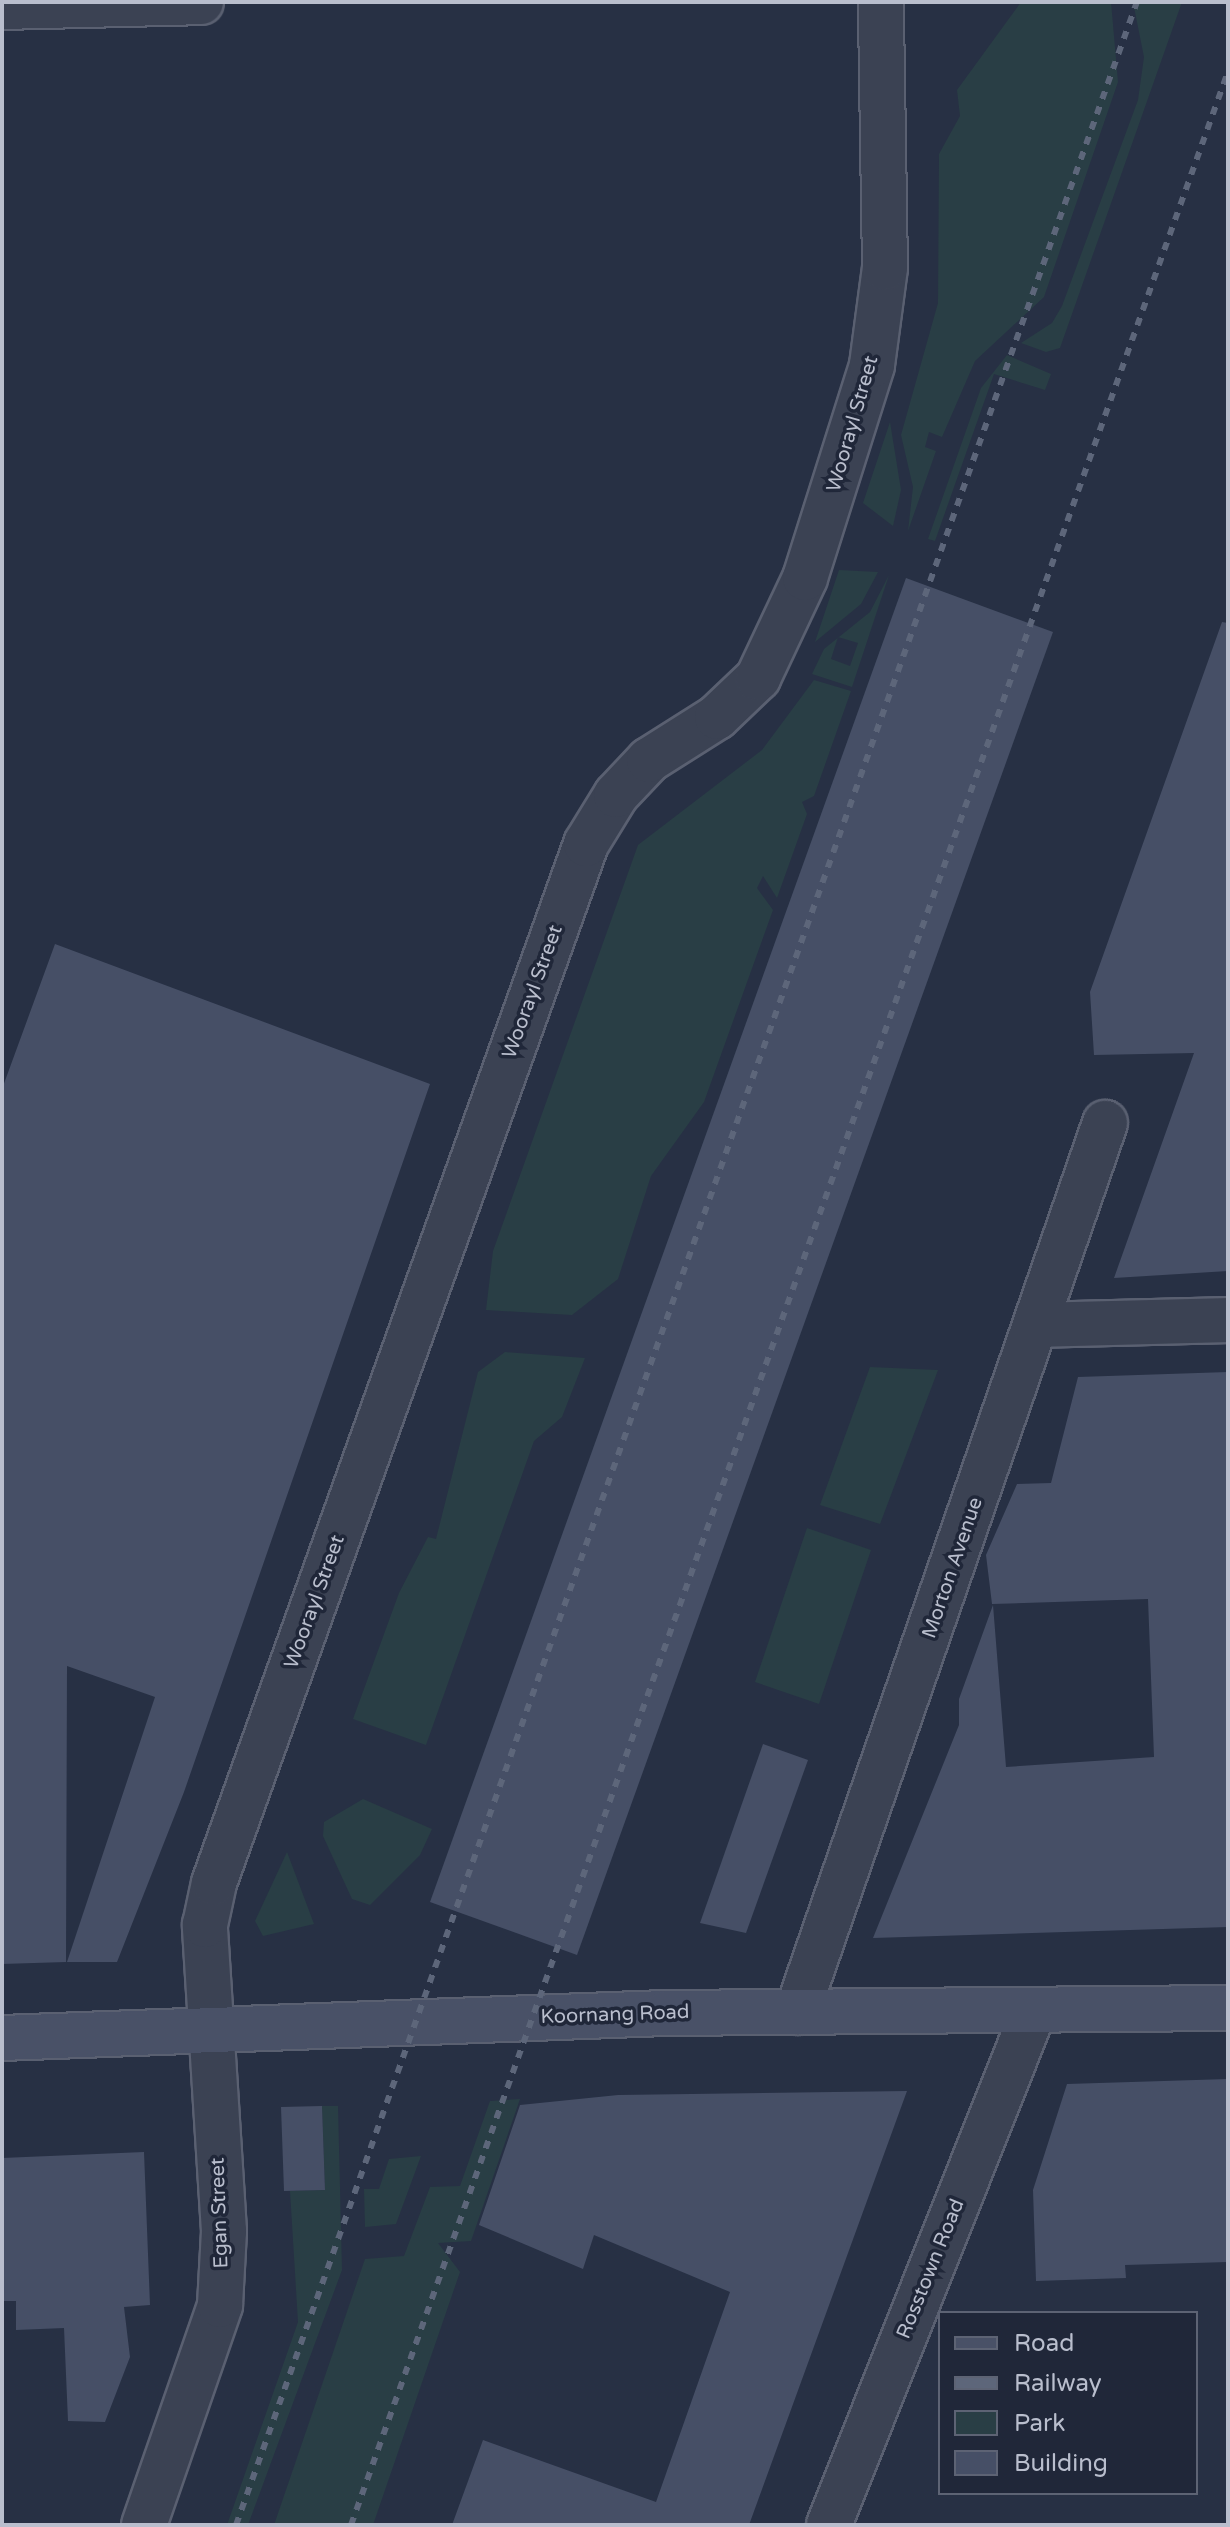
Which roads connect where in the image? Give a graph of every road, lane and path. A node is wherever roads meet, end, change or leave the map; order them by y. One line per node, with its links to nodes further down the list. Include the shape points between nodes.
1 (201, 2): 3 (street)
2 (881, 2): 10 (street, Woorayl Street, via 885,268 872,365 824,524 758,678 717,717 649,760 616,795 586,844 214,1883 205,1925)
3 (2, 7)
4 (1105, 1123): 6 (street, Morton Avenue)
5 (1228, 1320): 6 (street)
6 (1036, 1325): 8 (street, Morton Avenue)
7 (1228, 2008): 9 (street, Koornang Road)
8 (797, 2012): 9 (street, Koornang Road); 10 (street, Koornang Road)
9 (1033, 2013): 13 (street, Rosstown Road)
10 (210, 2033): 11 (street, Koornang Road); 12 (street, Egan Street, via 224,2231 220,2305)
11 (2, 2038)
12 (144, 2525)
13 (829, 2525)

